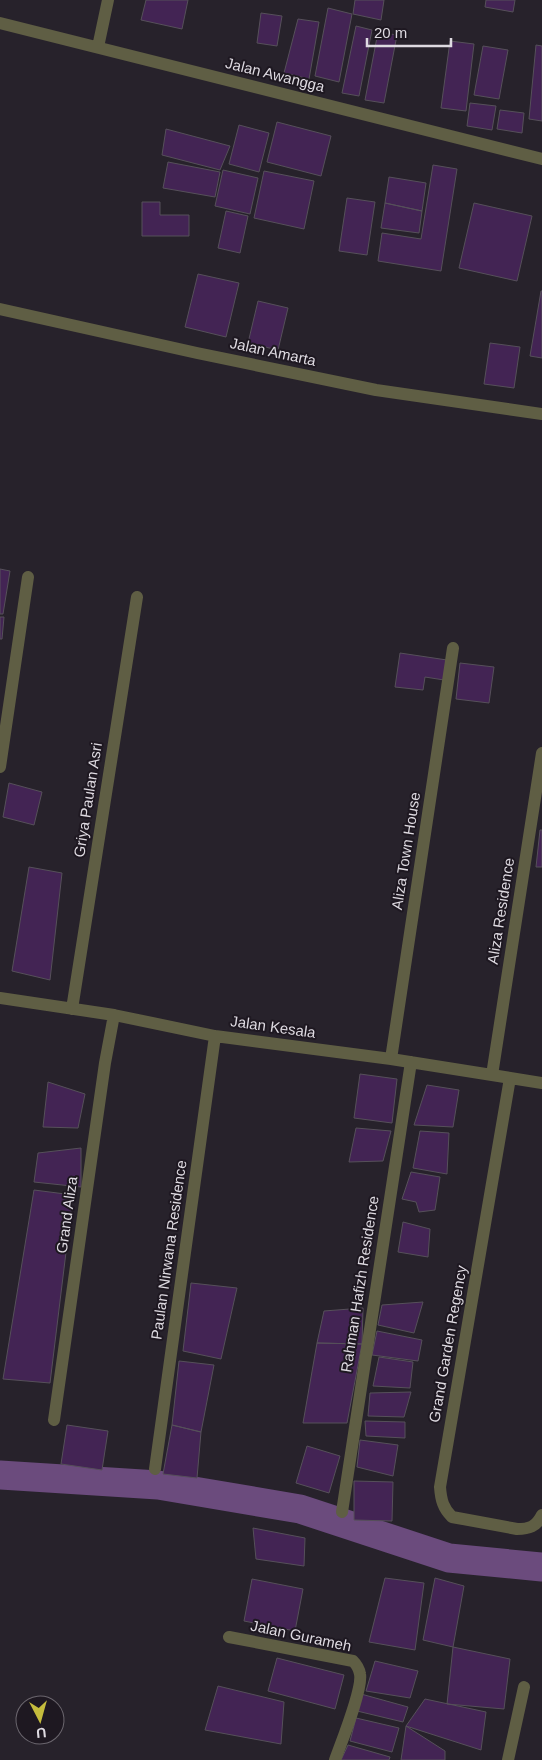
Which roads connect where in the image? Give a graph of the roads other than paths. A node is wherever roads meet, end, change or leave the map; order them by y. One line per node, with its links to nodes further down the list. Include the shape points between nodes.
1 (108, 0): 3 (street)
2 (0, 23): 3 (street, Jalan Awangga)
3 (98, 47): 4 (street, Jalan Awangga)
4 (542, 159)
5 (0, 309): 6 (street, Jalan Amarta, via 376,390)
6 (542, 414)
7 (28, 578): 11 (street)
8 (137, 597): 13 (street, Griya Paulan Asri)
9 (453, 648): 16 (street, Aliza Town House)
10 (542, 753): 18 (street, Aliza Residence)
11 (0, 767)
12 (0, 998): 13 (street, Jalan Kesala)
13 (72, 1009): 14 (street, Jalan Kesala)
14 (114, 1016): 15 (street, Jalan Kesala); 21 (street, Grand Aliza)
15 (215, 1036): 16 (street, Jalan Kesala); 22 (street, Paulan Nirwana Residence)
16 (391, 1059): 17 (street, Jalan Kesala)
17 (411, 1062): 18 (street, Jalan Kesala); 23 (street, Rahman Hafizh Residence)
18 (492, 1075): 19 (street, Jalan Kesala)
19 (510, 1078): 20 (street, Jalan Kesala); 24 (street, Grand Garden Regency, via 440,1487 445,1510 452,1517 527,1529 538,1523)
20 (542, 1083)
21 (54, 1420)
22 (155, 1469)
23 (342, 1512)
24 (542, 1515)
25 (228, 1637): 27 (street, Jalan Gurameh, via 353,1661 358,1666 361,1675 359,1688)
26 (524, 1687): 28 (street)
27 (335, 1760)
28 (508, 1760)

